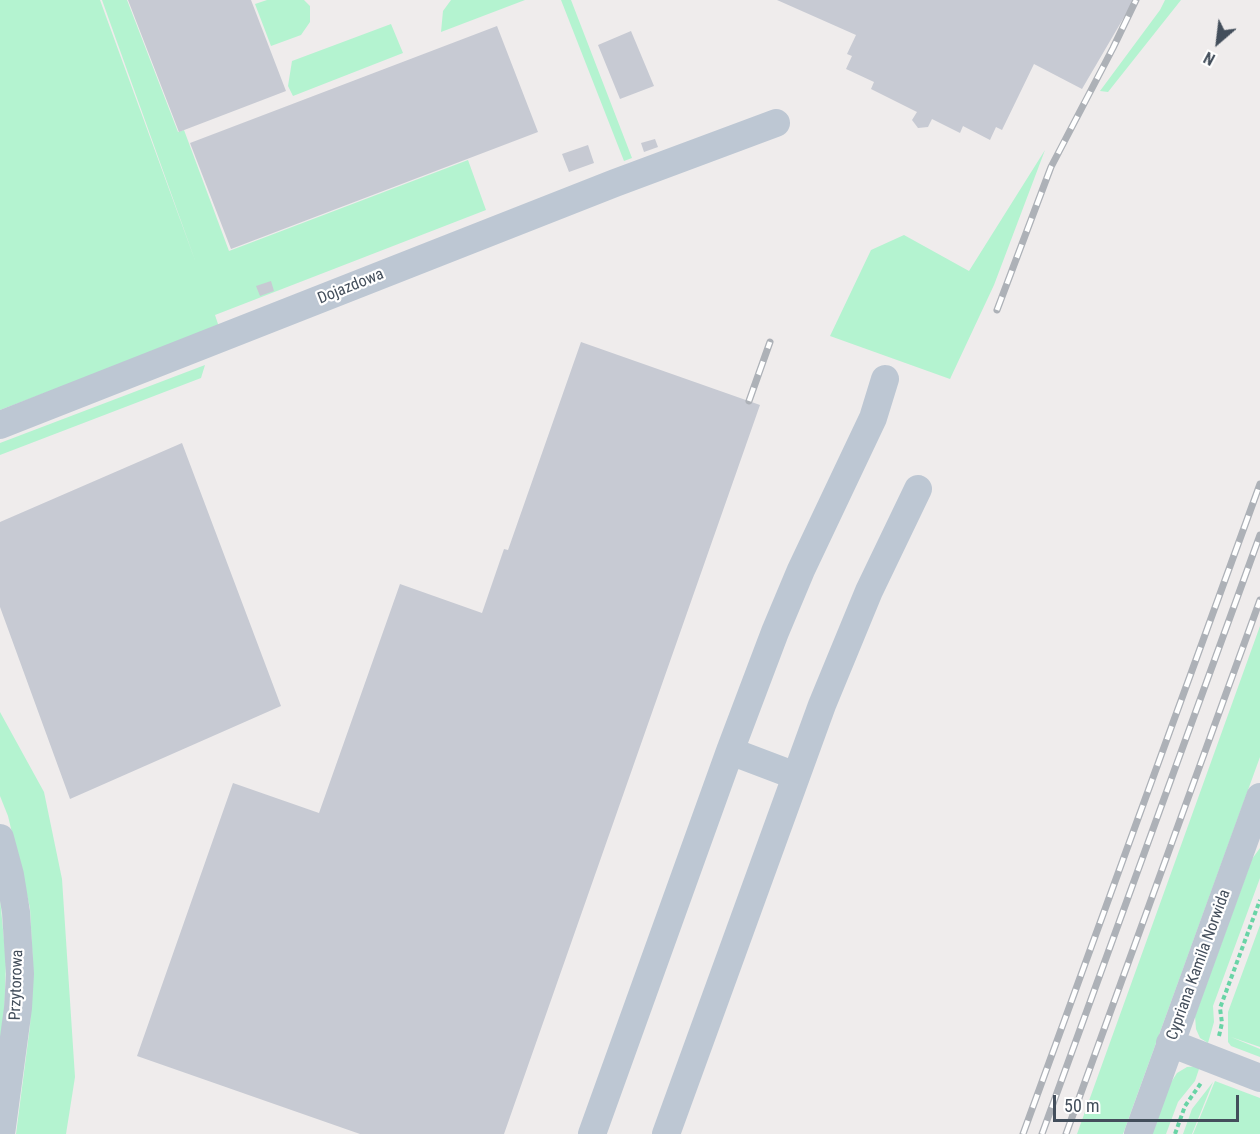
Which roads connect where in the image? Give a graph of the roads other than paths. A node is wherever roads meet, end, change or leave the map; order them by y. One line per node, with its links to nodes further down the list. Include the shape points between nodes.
1 (776, 123): 3 (street, Dojazdowa)
2 (885, 380): 5 (street, via 873,418 801,570)
3 (0, 425)
4 (918, 489): 6 (street, via 852,630)
5 (730, 751): 6 (street); 12 (street)
6 (796, 776): 13 (street)
7 (1257, 815): 9 (street, Cypriana Kamila Norwida)
8 (0, 838): 11 (street, Przytorowa, via 16,912 20,975)
9 (1170, 1043): 10 (street); 14 (street, Cypriana Kamila Norwida)
10 (1260, 1078)
11 (1, 1134)
12 (592, 1134)
13 (666, 1134)
14 (1138, 1134)

